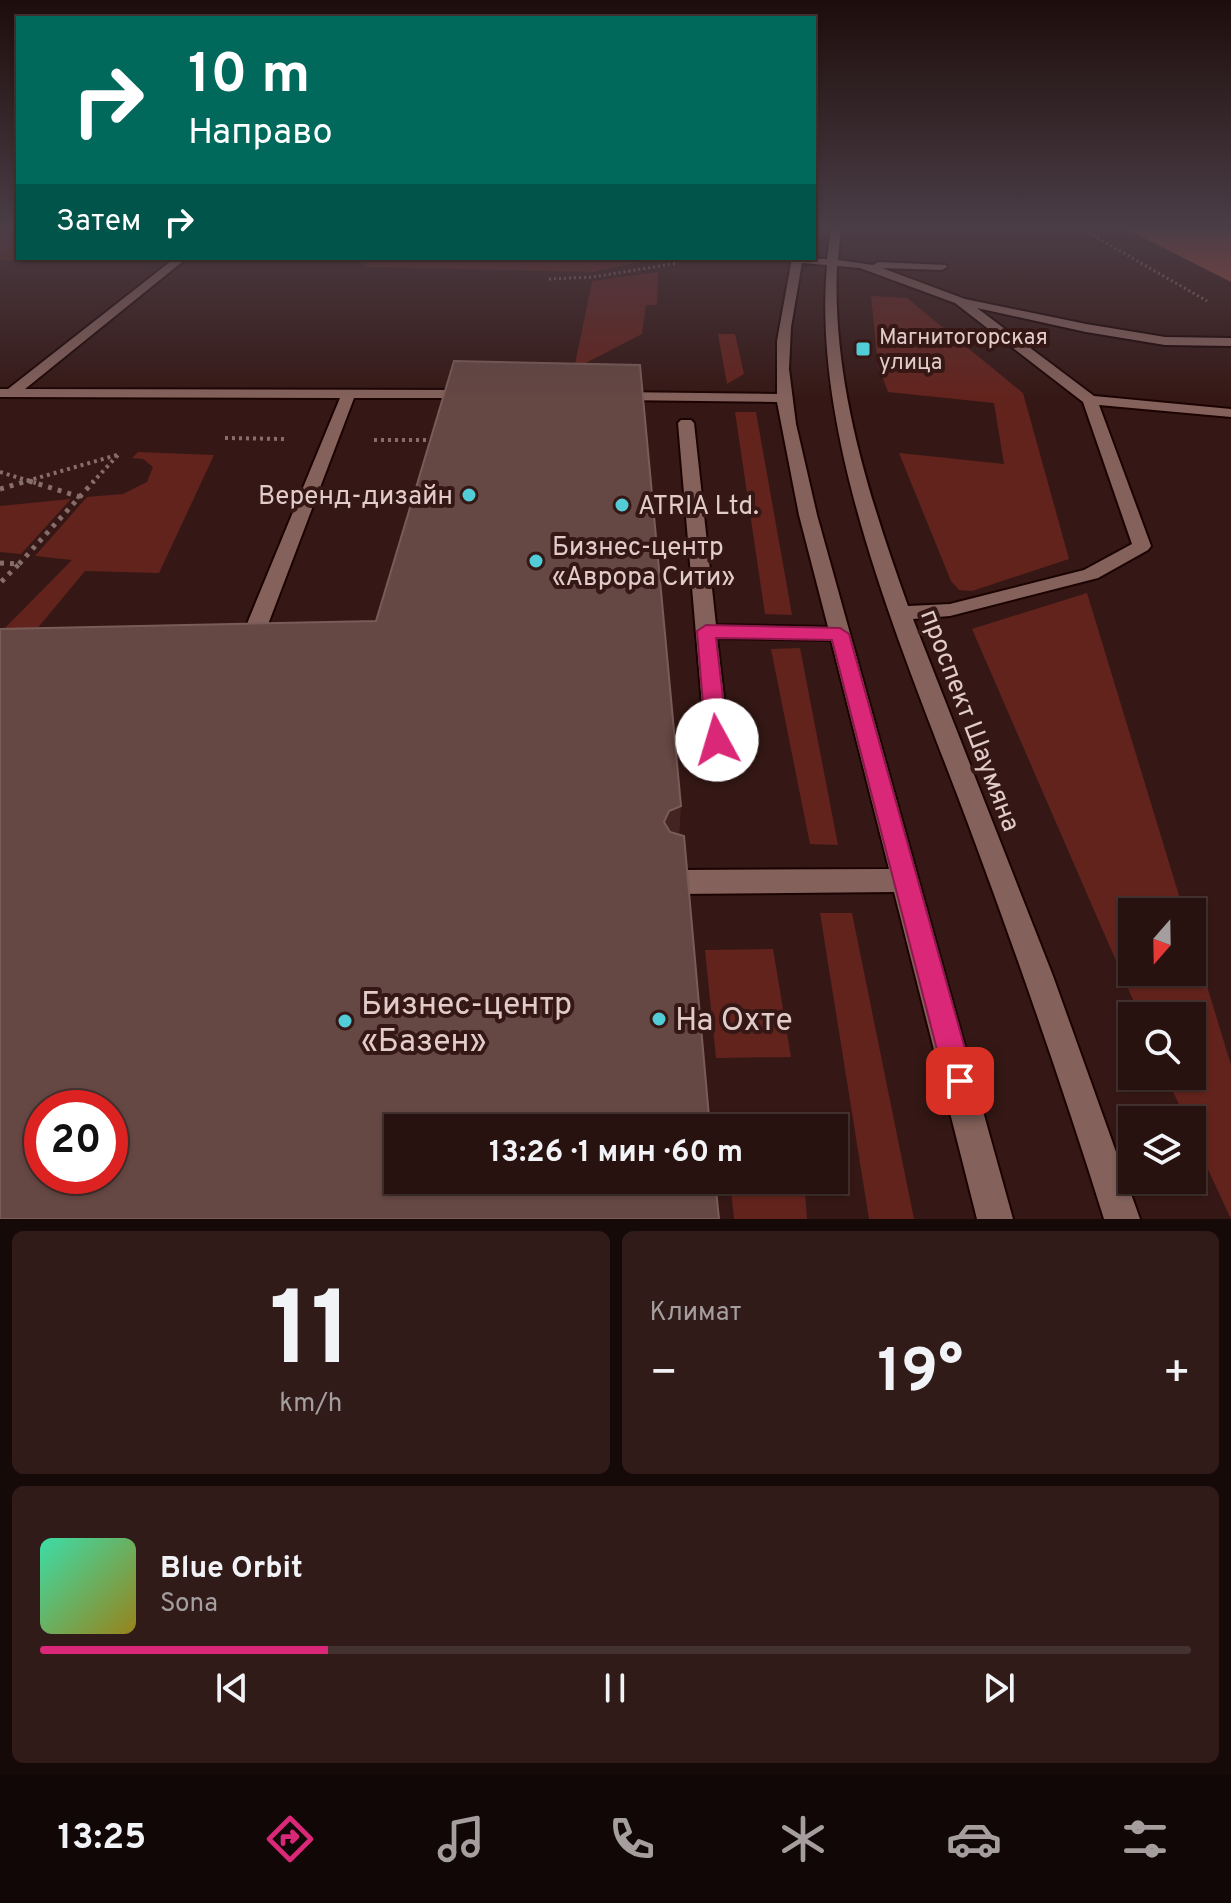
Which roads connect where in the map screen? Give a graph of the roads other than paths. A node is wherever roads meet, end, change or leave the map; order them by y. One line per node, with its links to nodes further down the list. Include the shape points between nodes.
1 (147, 285): 7 (street)
2 (793, 285): 11 (street, via 783,342)
3 (832, 285): 15 (street, проспект Шаумяна, via 831,347 837,392 859,486)
4 (917, 285): 5 (street)
5 (959, 300): 6 (street, via 1165,341); 12 (street)
6 (1231, 342)
7 (5, 393): 8 (street)
8 (349, 393): 9 (street); 18 (street)
9 (494, 394)
10 (601, 395): 11 (street)
11 (784, 398): 17 (street)
12 (1090, 400): 13 (street); 15 (street, via 1142,546 1091,574 950,610)
13 (1231, 413)
14 (686, 423): 16 (street)
15 (899, 613): 23 (street, проспект Шаумяна, via 1042,982)
16 (706, 631): 17 (street); 19 (street)
17 (840, 634): 20 (street)
18 (248, 648)
19 (717, 740)
20 (907, 880): 21 (street); 22 (street)
21 (678, 882)
22 (995, 1219)
23 (1122, 1219)

